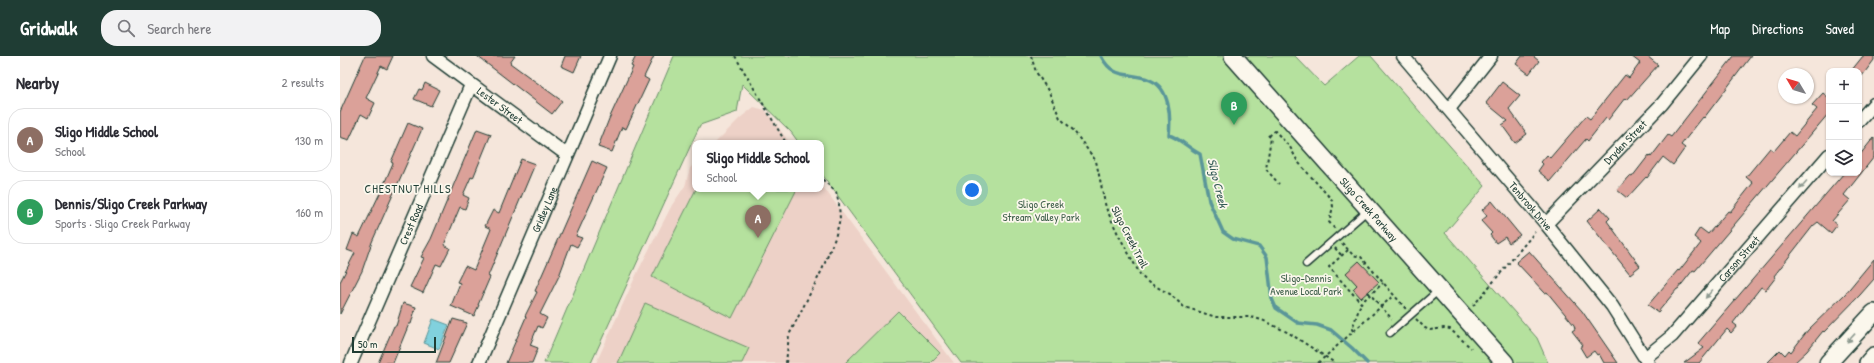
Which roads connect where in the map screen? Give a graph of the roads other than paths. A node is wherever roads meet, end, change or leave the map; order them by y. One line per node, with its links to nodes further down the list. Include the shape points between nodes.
1 (433, 56): 7 (street, Lester Street)
2 (610, 56): 11 (street, Gridley Lane)
3 (1233, 56): 13 (street, Sligo Creek Parkway)
4 (1403, 56): 9 (street, Tenbrook Drive)
5 (1491, 56): 9 (street)
6 (1701, 56): 14 (street, Dryden Street, via 1662,104)
7 (471, 85): 11 (street, Lester Street); 21 (street, Crest Road)
8 (1874, 104): 10 (street)
9 (1449, 109): 14 (street, Tenbrook Drive)
10 (1862, 118)
11 (567, 155): 22 (street, Gridley Lane)
12 (1826, 159): 20 (street, Carson Street, one-way to 20, via 1672,336)
13 (1369, 209): 15 (lane); 16 (street, Sligo Creek Parkway)
14 (1546, 224): 20 (street, Tenbrook Drive, via 1612,306)
15 (1306, 264)
16 (1439, 290): 18 (lane); 23 (street, Sligo Creek Parkway)
17 (1874, 313): 24 (street, one-way to 24)
18 (1390, 333)
19 (1874, 356): 25 (street)
20 (1646, 361)
21 (351, 363)
22 (479, 363)
23 (1505, 363)
24 (1828, 363)
25 (1868, 363)

